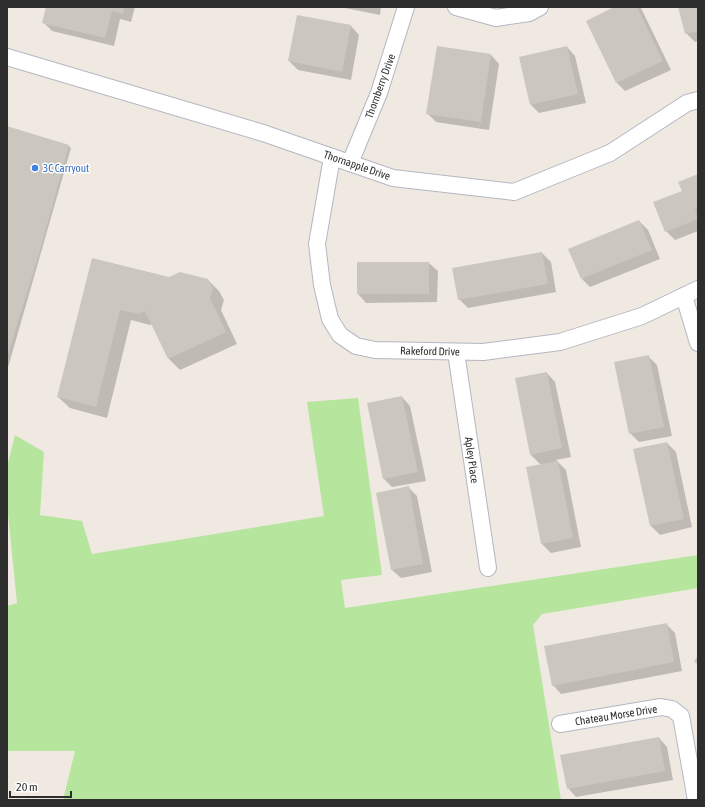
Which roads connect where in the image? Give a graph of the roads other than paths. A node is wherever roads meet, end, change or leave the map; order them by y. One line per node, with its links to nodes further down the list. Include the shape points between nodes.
1 (406, 7): 7 (street, Thornberry Drive, via 379,92)
2 (456, 7): 3 (street, via 496,18 529,13)
3 (540, 7)
4 (7, 57): 6 (street, Thornapple Drive)
5 (698, 100): 7 (street, Thornapple Drive, via 687,103 610,153 514,192 393,178)
6 (332, 157): 7 (street, Thornapple Drive); 10 (street, Rakeford Drive, via 317,244 322,285 330,319 340,335 356,346 375,350)
7 (350, 163)
8 (691, 293): 9 (street); 10 (street, Rakeford Drive, via 642,316 560,342 484,352)
9 (698, 343)
10 (456, 352): 11 (street, Apley Place)
11 (488, 568)
12 (560, 724): 13 (street, Chateau Morse Drive, via 661,707 672,709 681,716)
13 (695, 781): 14 (street, Chateau Morse Drive)
14 (696, 800)

